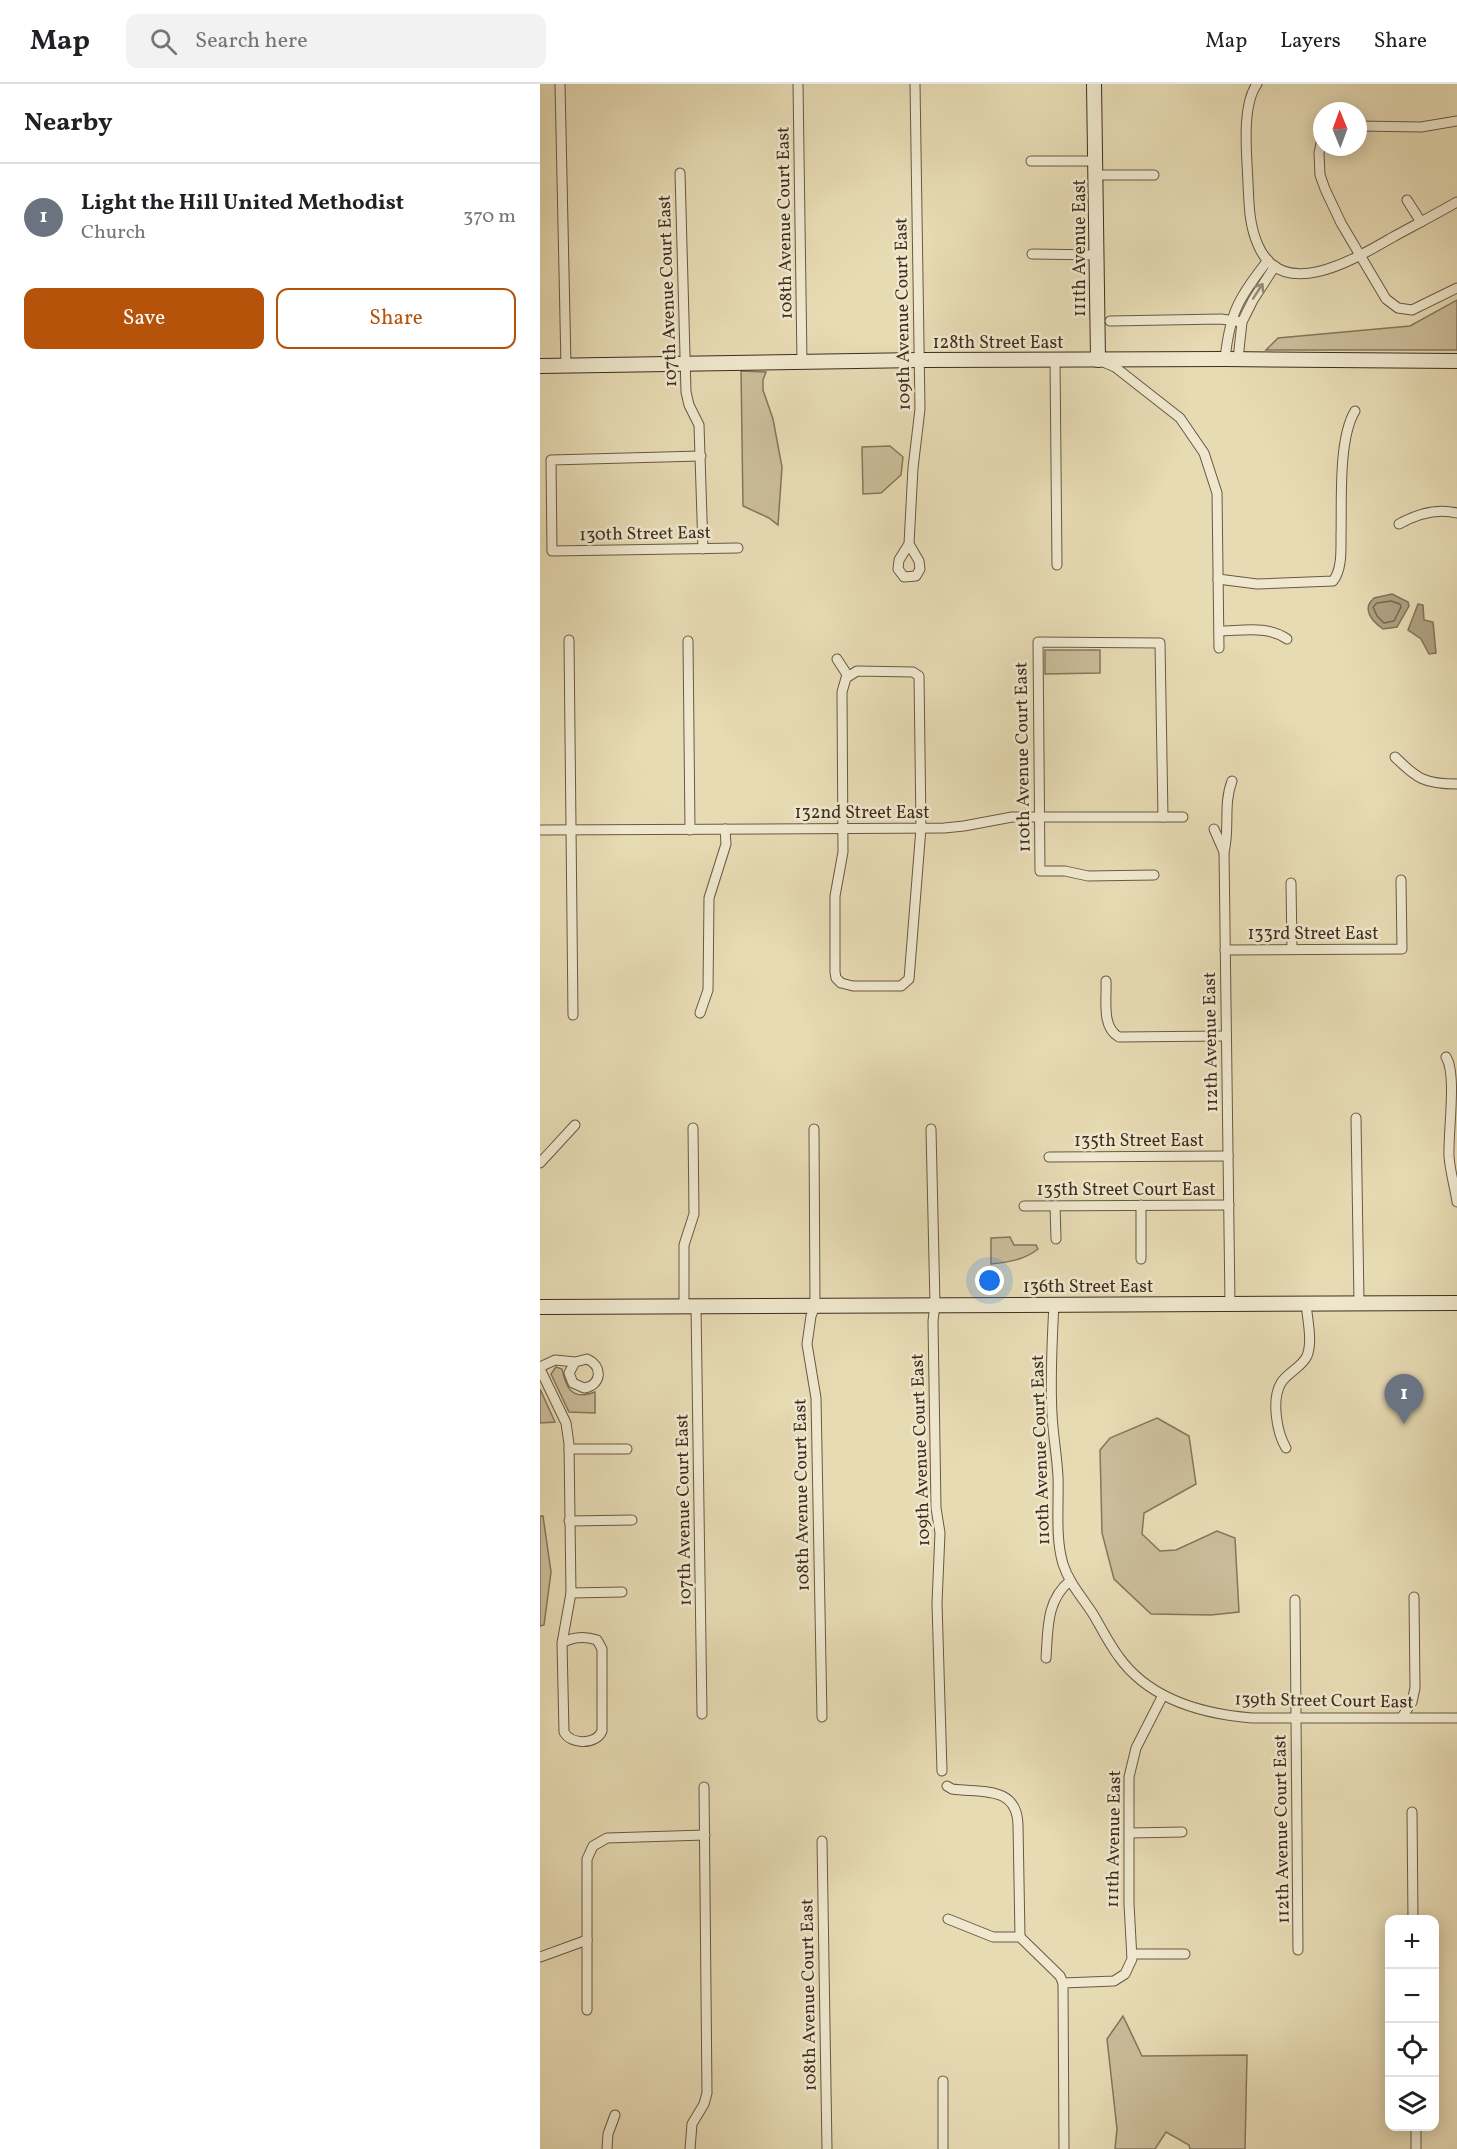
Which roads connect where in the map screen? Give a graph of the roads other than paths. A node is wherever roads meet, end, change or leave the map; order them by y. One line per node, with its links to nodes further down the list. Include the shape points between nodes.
1 (560, 84): 32 (street)
2 (798, 84): 29 (street, 108th Avenue Court East)
3 (915, 84): 25 (street, 109th Avenue Court East)
4 (1095, 84): 10 (street, 111th Avenue East)
5 (1254, 85): 19 (street, via 1247,126 1250,209 1259,247)
6 (1457, 121): 7 (street, via 1421,127)
7 (1367, 126)
8 (1319, 156): 18 (street, via 1324,189)
9 (1031, 161): 10 (street)
10 (1097, 168): 12 (street); 17 (street, 111th Avenue East)
11 (680, 173): 30 (street, 107th Avenue Court East)
12 (1154, 175)
13 (1407, 200): 15 (street)
14 (1457, 202): 15 (street)
15 (1421, 222): 18 (street)
16 (1032, 254): 17 (street)
17 (1098, 255): 27 (street, 111th Avenue East)
18 (1361, 255): 19 (street, via 1322,272 1301,273); 20 (street, via 1386,299 1402,309 1417,309)
19 (1272, 263): 21 (street, via 1238,302); 23 (street, one-way to 19)
20 (1457, 288)
21 (1231, 320): 22 (street); 23 (street); 24 (street)
22 (1110, 321)
23 (1242, 322): 24 (street)
24 (1232, 359): 27 (street, 128th Street East); 28 (street, 128th Street East)
25 (920, 360): 26 (street, 128th Street East); 29 (street, 128th Street East); 37 (street, 109th Avenue Court East, via 920,413)
26 (1055, 360): 27 (street, 128th Street East); 40 (street)
27 (1098, 360): 41 (street, via 1115,367 1180,418 1204,453 1217,493)
28 (1457, 361)
29 (802, 362): 30 (street, 128th Street East)
30 (685, 365): 32 (street, 128th Street East); 34 (street, 107th Avenue Court East, via 686,392 699,425)
31 (540, 366): 32 (street, 128th Street East)
32 (566, 366)
33 (1355, 411): 41 (street, via 1345,446 1338,575 1333,581 1257,584)
34 (701, 456): 39 (street, 107th Avenue Court East); 39 (street, 130th Street East, via 551,460 552,551)
35 (1457, 513): 36 (street, via 1434,511)
36 (1399, 524)
37 (909, 544)
38 (738, 548): 39 (street, 130th Street East)
39 (703, 549)
40 (1057, 565)
41 (1218, 579): 42 (street)
42 (1219, 631): 43 (street, via 1269,631); 46 (street)
43 (1287, 639)
44 (569, 640): 60 (street)
45 (688, 641): 61 (street)
46 (1219, 648)
47 (837, 659): 48 (street)
48 (848, 676): 55 (street, via 842,692); 56 (street, via 857,671 904,671 919,676)
49 (1395, 757): 51 (street, via 1419,778)
50 (1232, 781): 62 (street, 112th Avenue East)
51 (1457, 784)
52 (1040, 817): 53 (street, 132nd Street East); 53 (street, 110th Avenue Court East, via 1038,642 1160,643); 56 (street, 132nd Street East); 63 (street, 110th Avenue Court East, via 1040,871 1088,876)
53 (1163, 817): 54 (street, 132nd Street East)
54 (1183, 817)
55 (842, 828): 56 (street, 132nd Street East); 56 (street, via 843,852 834,911 835,972 841,983 853,986 901,986 909,979); 58 (street, 132nd Street East)
56 (921, 828)
57 (1214, 828): 62 (street)
58 (724, 829): 61 (street, 132nd Street East); 69 (street, via 726,844 709,898 708,990)
59 (540, 830): 60 (street, 132nd Street East)
60 (572, 830): 61 (street, 132nd Street East); 70 (street)
61 (690, 830)
62 (1224, 852): 66 (street, 112th Avenue East)
63 (1154, 875)
64 (1401, 880): 67 (street, 133rd Street East, via 1402,949)
65 (1291, 883): 67 (street)
66 (1225, 950): 67 (street, 133rd Street East); 71 (street, 112th Avenue East)
67 (1292, 950)
68 (1106, 981): 71 (street, via 1107,1020 1119,1037)
69 (700, 1013)
70 (573, 1015)
71 (1226, 1036): 78 (street, 112th Avenue East)
72 (1446, 1057): 81 (street, via 1454,1078 1449,1146)
73 (1356, 1118): 88 (street)
74 (575, 1125): 80 (street)
75 (693, 1128): 94 (street, 107th Avenue Court East, via 694,1214 684,1245)
76 (814, 1129): 95 (street, 108th Avenue Court East)
77 (931, 1129): 93 (street, 109th Avenue Court East)
78 (1228, 1156): 79 (street, 135th Street East); 83 (street, 112th Avenue East)
79 (1049, 1157)
80 (540, 1163)
81 (1457, 1202)
82 (1141, 1205): 83 (street, 135th Street Court East); 85 (street, 135th Street Court East); 87 (street)
83 (1229, 1205): 92 (street, 112th Avenue East)
84 (1024, 1206): 85 (street, 135th Street Court East)
85 (1055, 1206): 86 (street)
86 (1056, 1239)
87 (1142, 1259)
88 (1359, 1302): 89 (street, 136th Street East); 90 (street, 136th Street East)
89 (1306, 1303): 92 (street, 136th Street East); 99 (street, via 1307,1355 1278,1391 1276,1421)
90 (1457, 1303)
91 (1054, 1304): 92 (street, 136th Street East); 93 (street, 136th Street East); 104 (street, 110th Avenue Court East, via 1052,1416 1060,1551)
92 (1230, 1304)
93 (935, 1305): 95 (street, 136th Street East); 117 (street, 109th Avenue Court East)
94 (690, 1306): 95 (street, 136th Street East); 96 (street, 136th Street East); 112 (street, 107th Avenue Court East)
95 (816, 1306): 113 (street, 108th Avenue Court East, via 807,1344 816,1398)
96 (540, 1307)
97 (575, 1362): 98 (street, via 555,1360)
98 (540, 1368): 100 (street, via 566,1423)
99 (1286, 1448)
100 (569, 1449): 101 (street); 103 (street)
101 (627, 1449)
102 (632, 1520): 103 (street)
103 (569, 1521): 106 (street)
104 (1070, 1581): 110 (street, via 1058,1591 1053,1602); 111 (street, 139th Street Court East, via 1120,1659)
105 (622, 1592): 106 (street)
106 (571, 1593): 109 (street)
107 (1414, 1597): 114 (street, via 1415,1688)
108 (1295, 1600): 115 (street, 112th Avenue Court East)
109 (562, 1643): 109 (street, via 564,1732 572,1740 594,1739 602,1731 602,1649 597,1640 587,1638)
110 (1046, 1658)
111 (1162, 1695): 115 (street, 139th Street Court East, via 1230,1716); 121 (street, 111th Avenue East, via 1133,1754 1129,1777)
112 (702, 1714)
113 (822, 1717)
114 (1402, 1717): 115 (street, 139th Street Court East); 116 (street, 139th Street Court East)
115 (1296, 1718): 129 (street, 112th Avenue Court East)
116 (1457, 1718)
117 (942, 1771)
118 (946, 1786): 127 (street, via 1001,1795 1011,1802 1018,1816)
119 (704, 1787): 123 (street)
120 (1412, 1812): 125 (street)
121 (1130, 1833): 122 (street); 130 (street, 111th Avenue East)
122 (1182, 1833)
123 (705, 1835): 128 (street, via 607,1838 594,1845 587,1859); 139 (street, via 707,2093 692,2124)
124 (822, 1841): 140 (street, 108th Avenue Court East)
125 (1413, 1915)
126 (948, 1919): 127 (street, via 993,1937)
127 (1020, 1936): 133 (street)
128 (587, 1940): 132 (street); 134 (street)
129 (1298, 1950)
130 (1132, 1954): 131 (street); 133 (street, via 1127,1971 1117,1980)
131 (1185, 1954)
132 (540, 1957)
133 (1063, 1983): 142 (street)
134 (587, 2010)
135 (942, 2080): 141 (street)
136 (615, 2115): 138 (street)
137 (1416, 2131): 143 (street)
138 (607, 2149)
139 (690, 2149)
140 (827, 2149)
141 (943, 2149)
142 (1064, 2149)
143 (1416, 2149)

